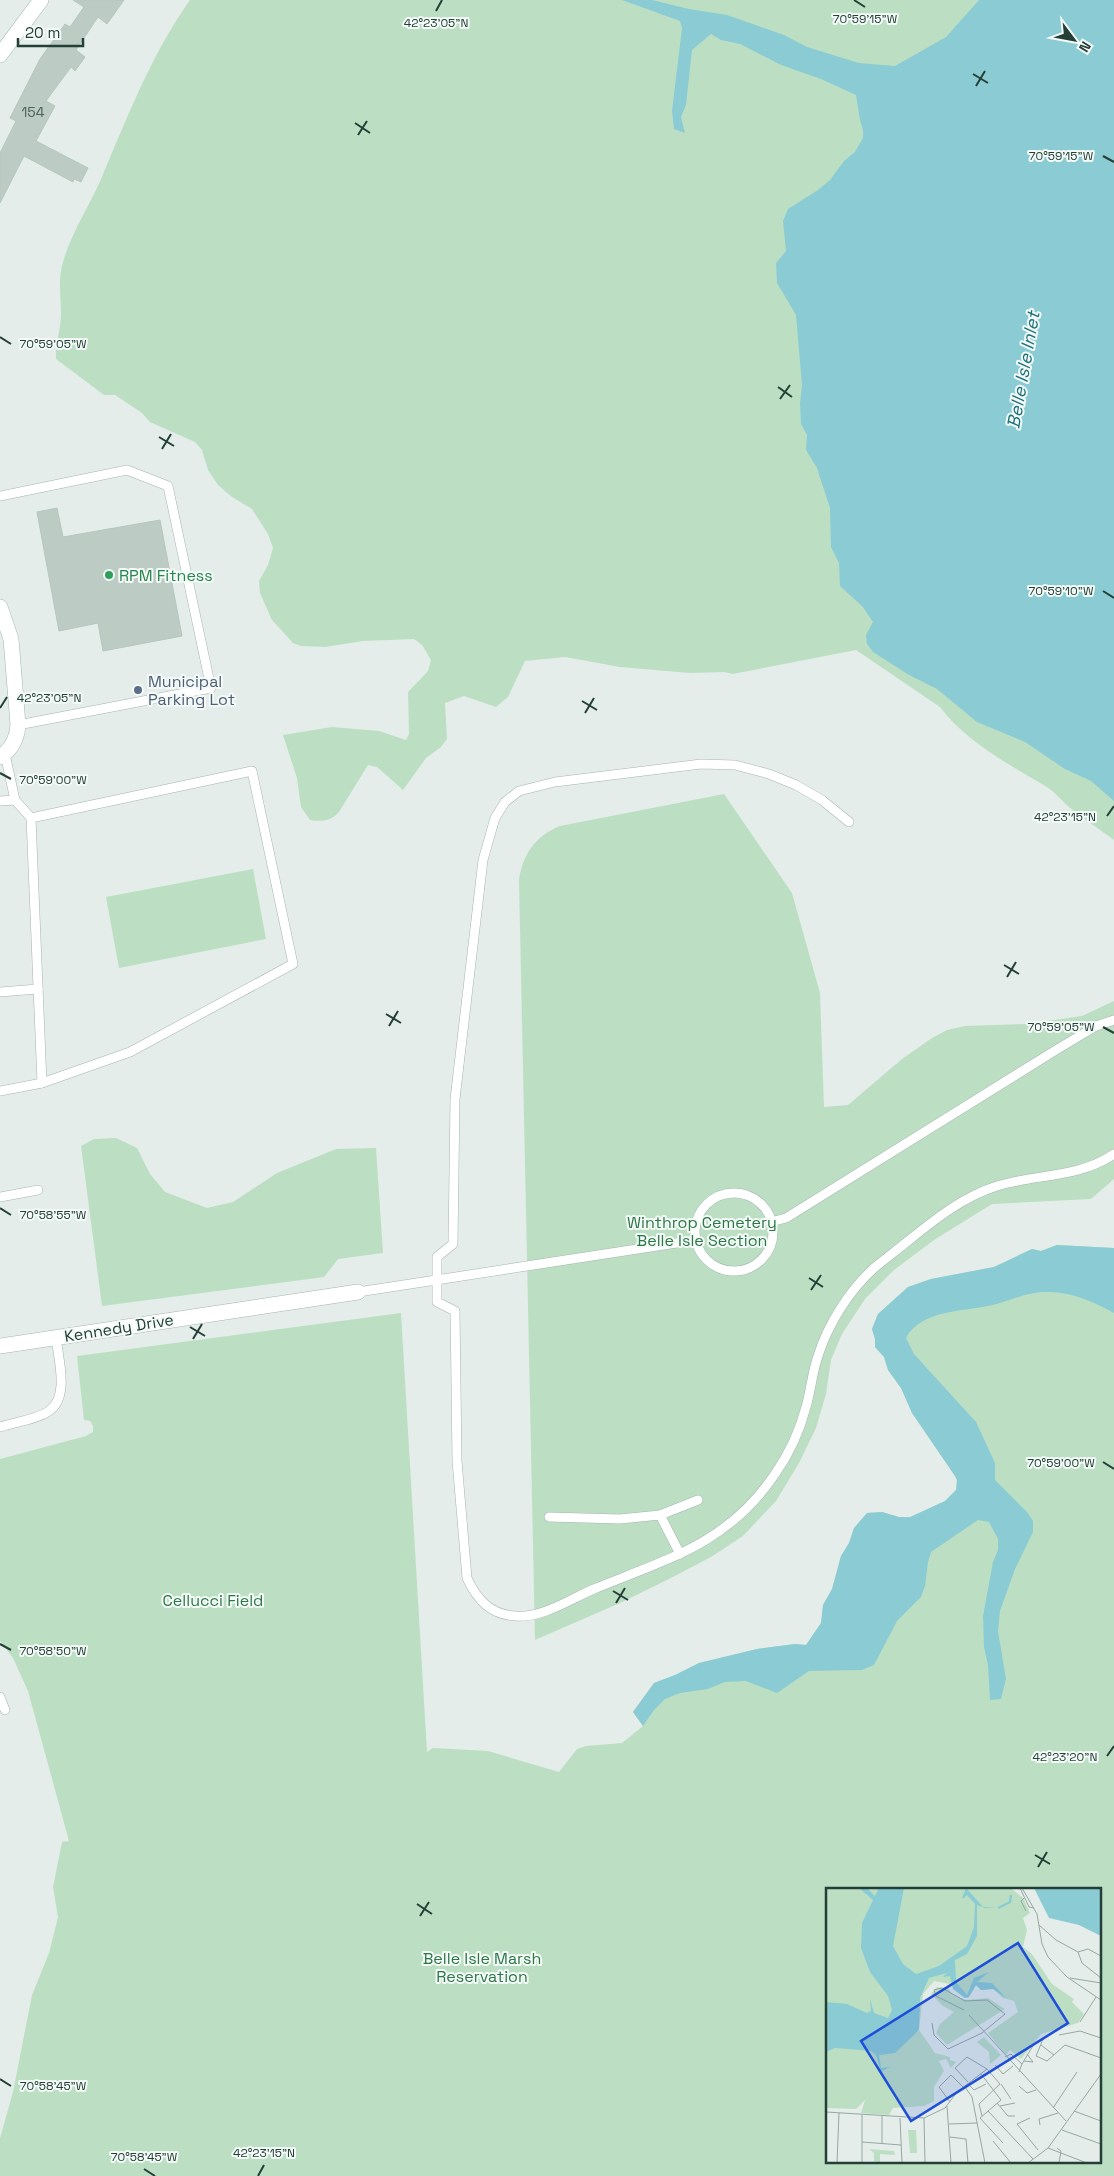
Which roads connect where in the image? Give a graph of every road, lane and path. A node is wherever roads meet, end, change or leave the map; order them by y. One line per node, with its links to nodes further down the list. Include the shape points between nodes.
1 (41, 0): 2 (street)
2 (0, 55)
3 (0, 496): 5 (lane, via 127,470 168,486 211,688)
4 (0, 607): 5 (street, via 11,639)
5 (18, 726): 6 (street, via 15,740)
6 (3, 756): 7 (lane)
7 (14, 800): 8 (lane); 9 (lane)
8 (0, 801)
9 (31, 818): 11 (lane); 14 (lane, via 252,771 293,964 130,1052)
10 (849, 822): 21 (lane, via 822,800 796,785 753,769 717,763 555,782 519,792 505,802 495,818 483,860 455,1098 453,1244 437,1257)
11 (38, 989): 12 (lane); 14 (lane)
12 (0, 992)
13 (1114, 1020): 19 (lane, via 1096,1026 1056,1050 786,1218)
14 (42, 1083): 15 (lane)
15 (0, 1090)
16 (1114, 1154): 29 (lane, via 1081,1170 995,1186 940,1214 875,1268 858,1284 826,1334 806,1407 795,1437 775,1474 737,1519)
17 (38, 1190): 18 (lane)
18 (0, 1197)
19 (771, 1222): 20 (lane, via 762,1206 748,1196 725,1194 704,1206 695,1228); 20 (lane, via 770,1246 759,1261 743,1270 718,1268 700,1252)
20 (696, 1240): 21 (lane)
21 (437, 1280): 22 (lane); 29 (lane, via 438,1302 455,1311 457,1461 467,1578 474,1594 485,1606 500,1612 516,1616 539,1613)
22 (358, 1292): 23 (street, Kennedy Drive)
23 (56, 1337): 24 (street, Kennedy Drive); 25 (lane, via 61,1390 56,1404 45,1413)
24 (0, 1346)
25 (0, 1427)
26 (698, 1500): 27 (lane)
27 (660, 1515): 28 (lane); 29 (lane)
28 (549, 1517)
29 (680, 1554)
30 (0, 1697): 31 (lane)
31 (5, 1710)

